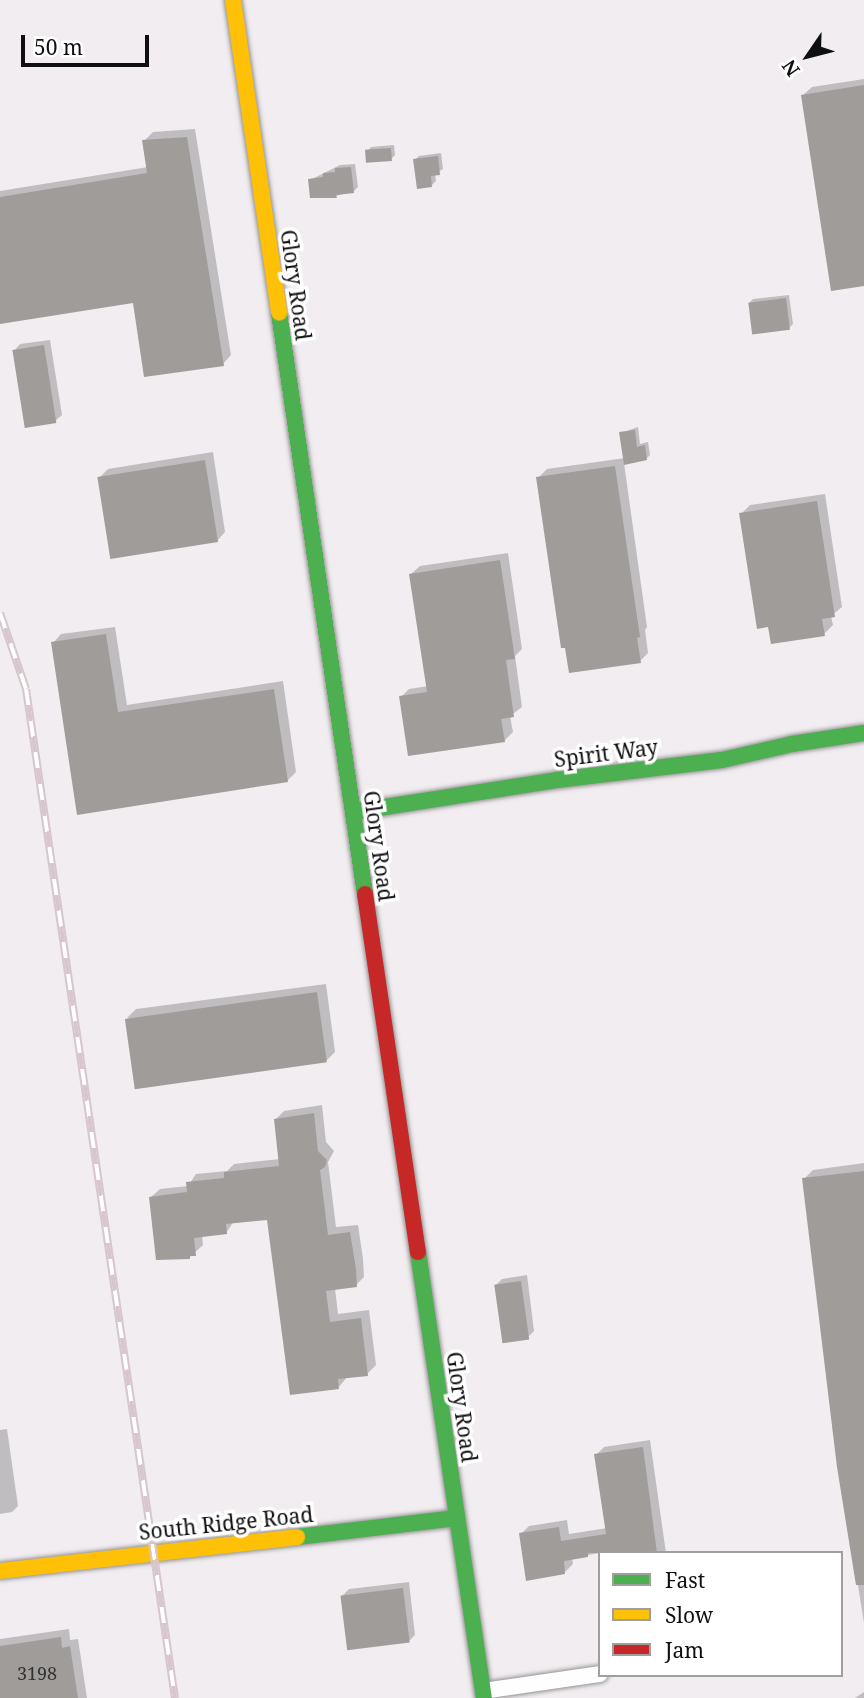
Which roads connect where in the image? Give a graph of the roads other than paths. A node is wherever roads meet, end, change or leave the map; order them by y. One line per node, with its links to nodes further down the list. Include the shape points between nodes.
1 (233, 0): 3 (street, Glory Road)
2 (864, 733): 3 (street, Spirit Way, via 722,760)
3 (353, 812): 4 (street, Glory Road)
4 (457, 1518): 5 (street, South Ridge Road); 7 (street, Glory Road)
5 (0, 1571)
6 (598, 1674): 7 (street)
7 (484, 1694)

